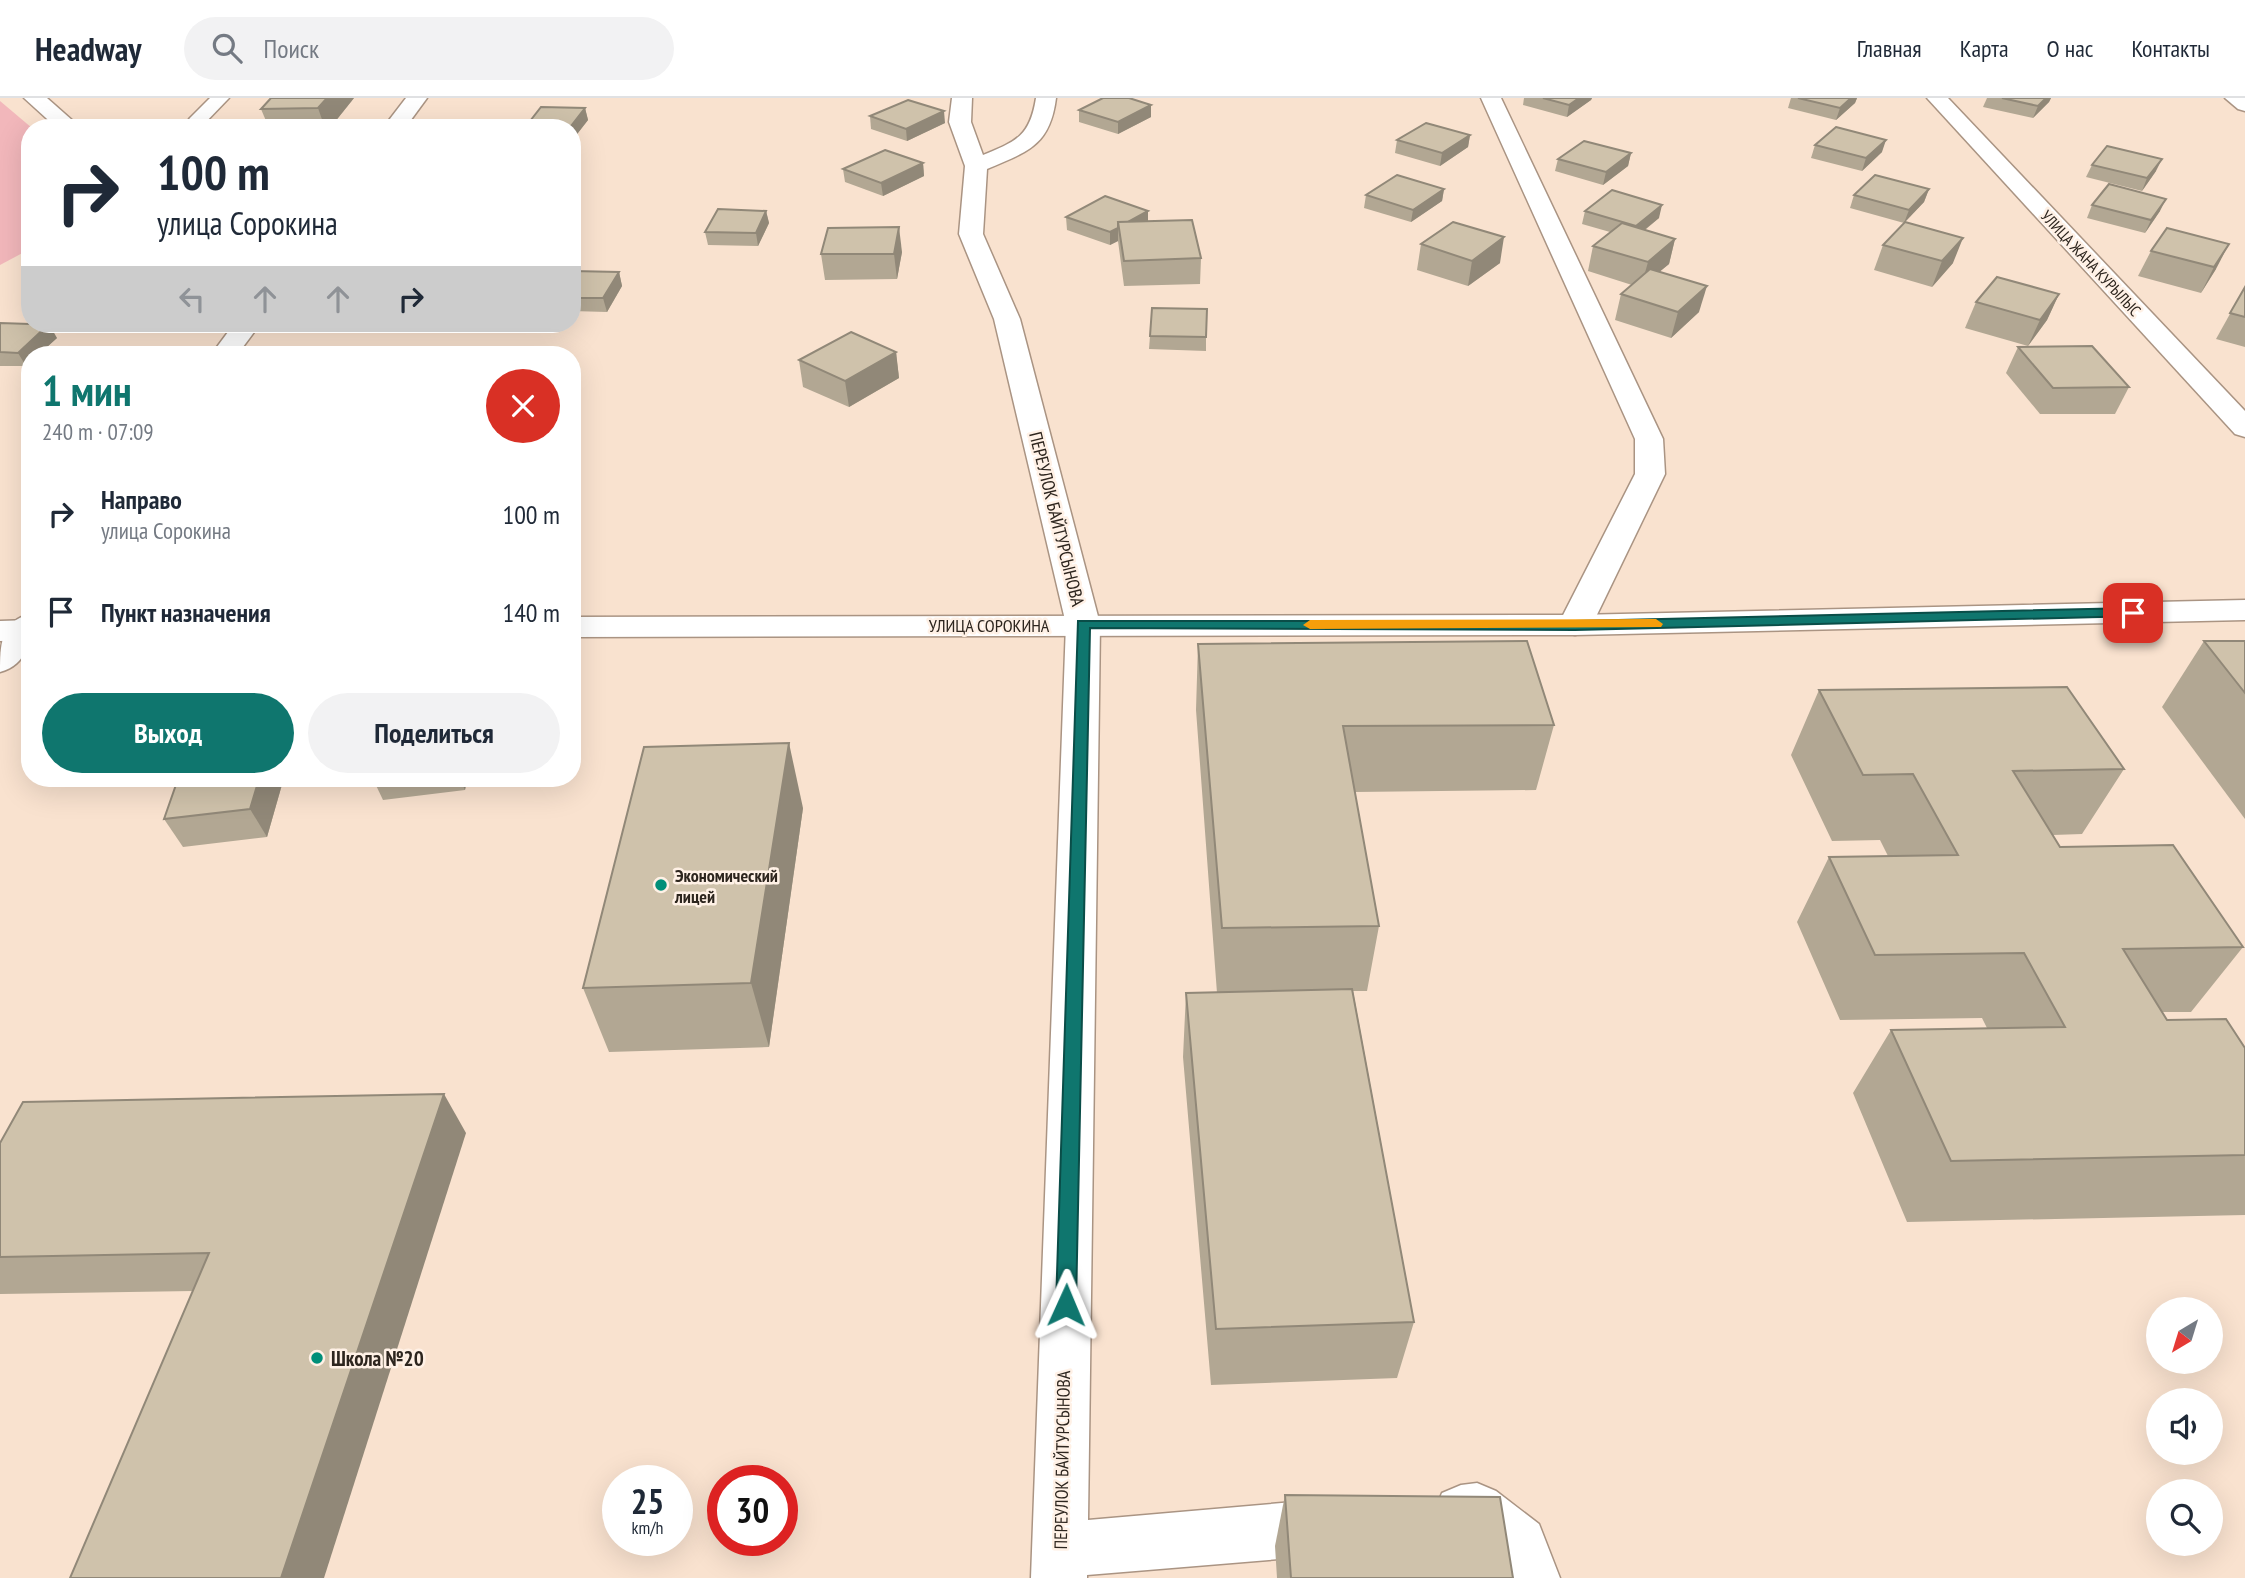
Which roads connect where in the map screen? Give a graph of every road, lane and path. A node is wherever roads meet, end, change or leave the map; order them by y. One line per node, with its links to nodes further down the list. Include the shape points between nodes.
1 (34, 98): 10 (street)
2 (220, 98): 11 (lane)
3 (416, 98): 12 (street)
4 (962, 98): 13 (street, via 960,122)
5 (1046, 98): 13 (street, via 1042,128 1032,140)
6 (1491, 98): 17 (street, via 1649,439 1650,474)
7 (1937, 98): 14 (street, УЛИЦА ЖАНА КУРЫЛЫС)
8 (2235, 98): 9 (street)
9 (2245, 106)
10 (59, 119)
11 (199, 119)
12 (401, 119)
13 (976, 166): 16 (street, ПЕРЕУЛОК БАЙТУРСЫНОВА, via 971,234 1007,319)
14 (2245, 428)
15 (2245, 610): 17 (street, УЛИЦА СОРОКИНА)
16 (1083, 624): 17 (street, УЛИЦА СОРОКИНА); 18 (street, УЛИЦА СОРОКИНА); 21 (street, ПЕРЕУЛОК БАЙТУРСЫНОВА)
17 (1575, 625)
18 (581, 627)
19 (21, 629): 20 (street)
20 (0, 661)
21 (1060, 1564): 22 (street, via 1477,1510 1519,1545)
22 (1532, 1578)

